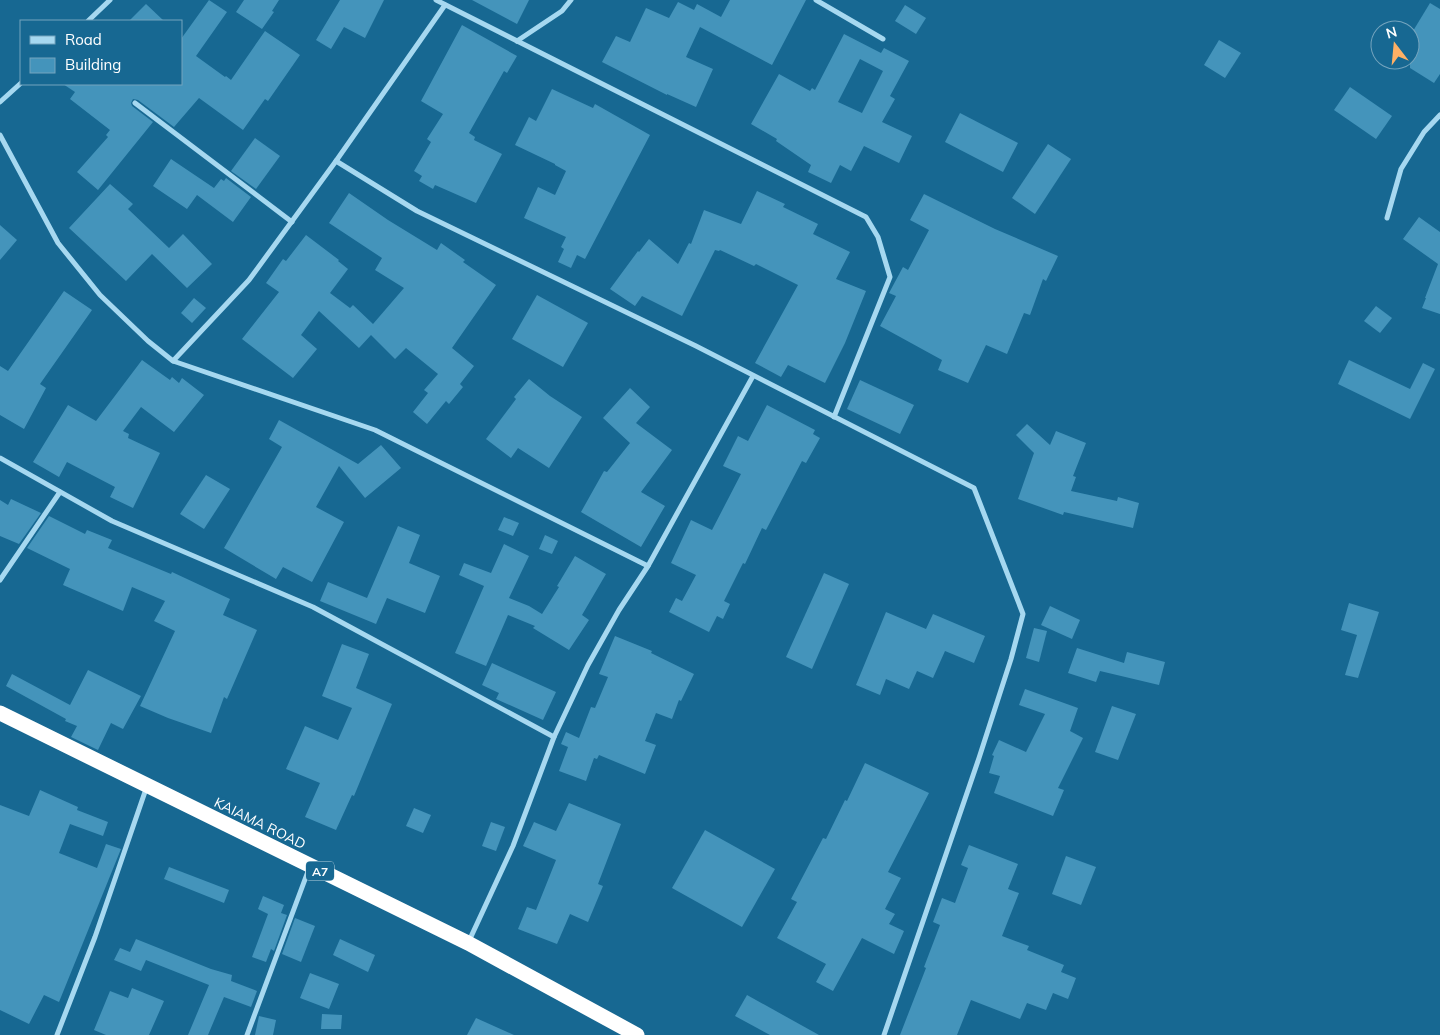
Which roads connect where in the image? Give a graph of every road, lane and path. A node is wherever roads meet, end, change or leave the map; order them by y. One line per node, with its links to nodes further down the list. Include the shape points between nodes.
1 (110, 0): 6 (street)
2 (436, 0): 5 (street)
3 (571, 0): 8 (street, via 562,11)
4 (816, 0): 7 (street)
5 (444, 5): 8 (street); 14 (street)
6 (89, 20)
7 (883, 39)
8 (517, 42): 19 (street, via 866,217 878,237 890,277)
9 (20, 84): 10 (street)
10 (0, 102)
11 (135, 103): 16 (street)
12 (1440, 115): 15 (street, via 1424,132 1401,169)
13 (0, 135): 17 (street, via 58,243 100,295)
14 (336, 161): 16 (street); 18 (street, via 417,211)
15 (1387, 218)
16 (292, 222): 17 (street, via 249,280)
17 (173, 361): 22 (street, via 375,430)
18 (754, 376): 19 (street); 22 (street)
19 (834, 418): 32 (street, via 974,488 1023,614 979,758)
20 (0, 458): 21 (street)
21 (60, 492): 23 (street); 25 (street, via 112,522 313,607)
22 (648, 566): 25 (street, via 588,666)
23 (0, 580)
24 (0, 713): 26 (highway, KAIAMA ROAD / A7)
25 (554, 737): 28 (street, via 513,846)
26 (147, 785): 27 (highway, KAIAMA ROAD / A7); 29 (street, via 95,937)
27 (311, 866): 28 (highway, KAIAMA ROAD / A7); 30 (street)
28 (468, 943): 31 (highway, KAIAMA ROAD / A7)
29 (56, 1035)
30 (247, 1035)
31 (637, 1035)
32 (884, 1035)

